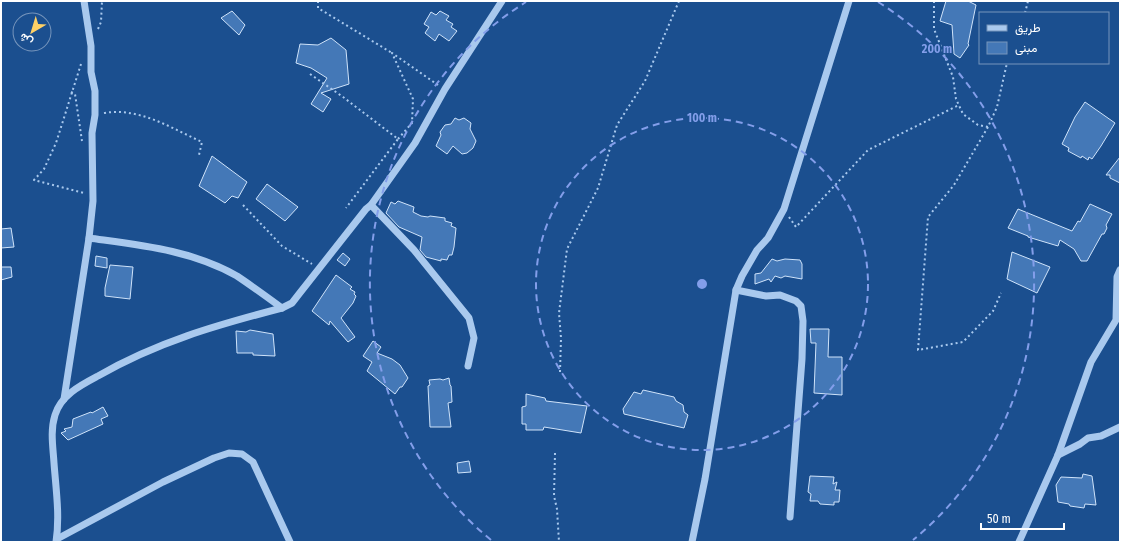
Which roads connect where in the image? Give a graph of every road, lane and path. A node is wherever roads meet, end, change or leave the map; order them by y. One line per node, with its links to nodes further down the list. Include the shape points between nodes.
1 (84, 1): 10 (street)
2 (102, 1): 10 (path, via 101,22)
3 (318, 1): 11 (path, via 318,8)
4 (502, 1): 15 (street)
5 (679, 1): 34 (path, via 645,81 618,125 598,188 567,249 559,313)
6 (849, 1): 25 (street)
7 (934, 1): 16 (path, via 934,29 953,77)
8 (1028, 1): 9 (path)
9 (1025, 12)
10 (91, 46): 17 (street)
11 (392, 53): 15 (path); 19 (path, via 413,99 412,123)
12 (82, 63): 21 (path, via 56,143 44,168 34,180)
13 (1007, 64): 18 (path, via 997,107)
14 (310, 74): 19 (path)
15 (445, 89): 23 (street, via 415,144)
16 (959, 106): 18 (path, via 963,114 978,125); 25 (path, via 868,150 796,227)
17 (95, 115): 20 (path, via 113,112 140,114 202,142); 21 (street, via 92,133)
18 (988, 127): 30 (path, via 954,185 928,217 918,350 963,342 993,311)
19 (398, 139): 24 (path)
20 (199, 155)
21 (93, 196): 26 (street)
22 (243, 205): 27 (path, via 282,246)
23 (371, 205): 27 (street); 33 (street, via 414,250 469,318 474,338)
24 (346, 208)
25 (784, 209): 29 (street, via 768,238 757,250)
26 (88, 238): 31 (street, via 168,251 202,260 236,276); 35 (street)
27 (320, 269): 31 (street, via 292,302)
28 (1120, 270): 32 (street, via 1117,277)
29 (736, 290): 39 (street, via 766,296 780,295 796,301 800,306 803,321 802,359); 43 (street)
30 (1001, 293)
31 (282, 308): 35 (street, via 218,325 157,346 118,364 75,389)
32 (1118, 321): 38 (street, via 1091,362)
33 (468, 366)
34 (560, 372)
35 (64, 399): 40 (street, via 55,414 51,432 58,516)
36 (1120, 427): 38 (street, via 1102,436 1088,438)
37 (555, 453): 42 (path, via 554,496)
38 (1058, 455): 44 (street)
39 (790, 517)
40 (56, 541): 41 (street, via 163,482 229,453 242,454 253,462)
41 (290, 542)
42 (559, 542)
43 (692, 542)
44 (1019, 542)

